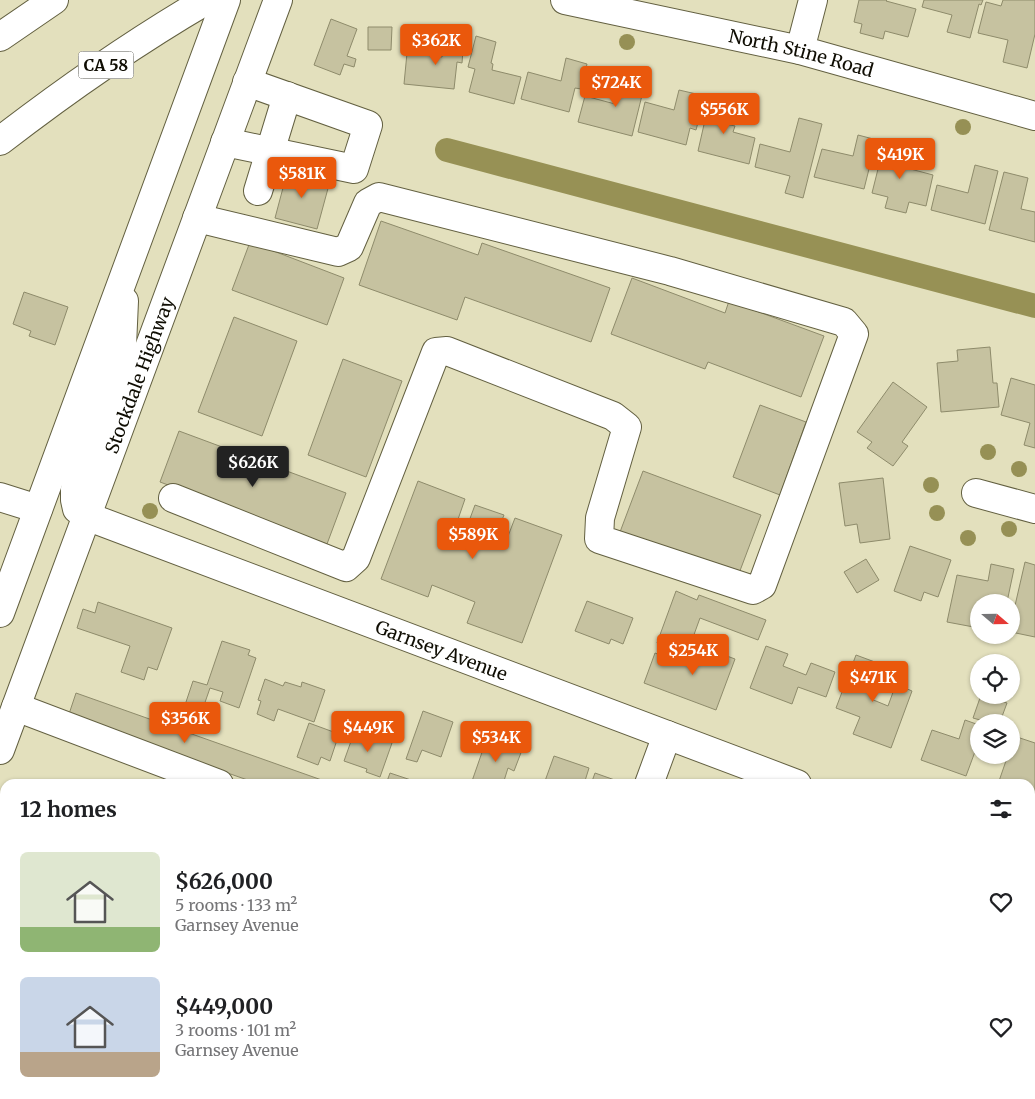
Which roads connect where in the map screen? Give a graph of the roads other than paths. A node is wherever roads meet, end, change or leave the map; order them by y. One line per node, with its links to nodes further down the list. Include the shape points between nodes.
1 (54, 0): 7 (main road)
2 (207, 0): 12 (main road, CA 58, via 135,45)
3 (226, 0): 17 (main road)
4 (278, 0): 9 (main road, Stockdale Highway)
5 (565, 0): 8 (main road, North Stine Road)
6 (813, 0): 8 (main road)
7 (0, 37)
8 (800, 50): 11 (main road, North Stine Road)
9 (247, 82): 10 (main road); 13 (main road, Stockdale Highway)
10 (287, 96): 14 (main road); 14 (main road, via 368,125 363,143 354,169)
11 (1035, 116)
12 (4, 138)
13 (225, 142): 14 (main road); 16 (main road, Stockdale Highway)
14 (270, 151): 15 (main road)
15 (258, 191)
16 (197, 218): 23 (main road, Stockdale Highway); 24 (main road, via 338,252 349,247 368,203 379,197 670,271 844,322 854,334 762,585 753,590 599,539 600,518 627,427 613,416 447,352 436,352 356,558)
17 (125, 277): 21 (main road); 23 (main road, via 122,346 75,489 77,509)
18 (976, 493): 22 (main road)
19 (0, 497): 21 (main road)
20 (172, 498): 24 (main road)
21 (38, 509): 26 (main road)
22 (1035, 509)
23 (86, 516): 25 (main road, Garnsey Avenue); 27 (main road, Stockdale Highway)
24 (346, 567): 25 (main road)
25 (333, 609): 28 (main road, Garnsey Avenue)
26 (0, 613)
27 (16, 707): 29 (main road, Stockdale Highway); 30 (main road)
28 (667, 735): 31 (main road); 32 (main road, Garnsey Avenue)
29 (0, 750)
30 (207, 779)
31 (651, 779)
32 (783, 779)

